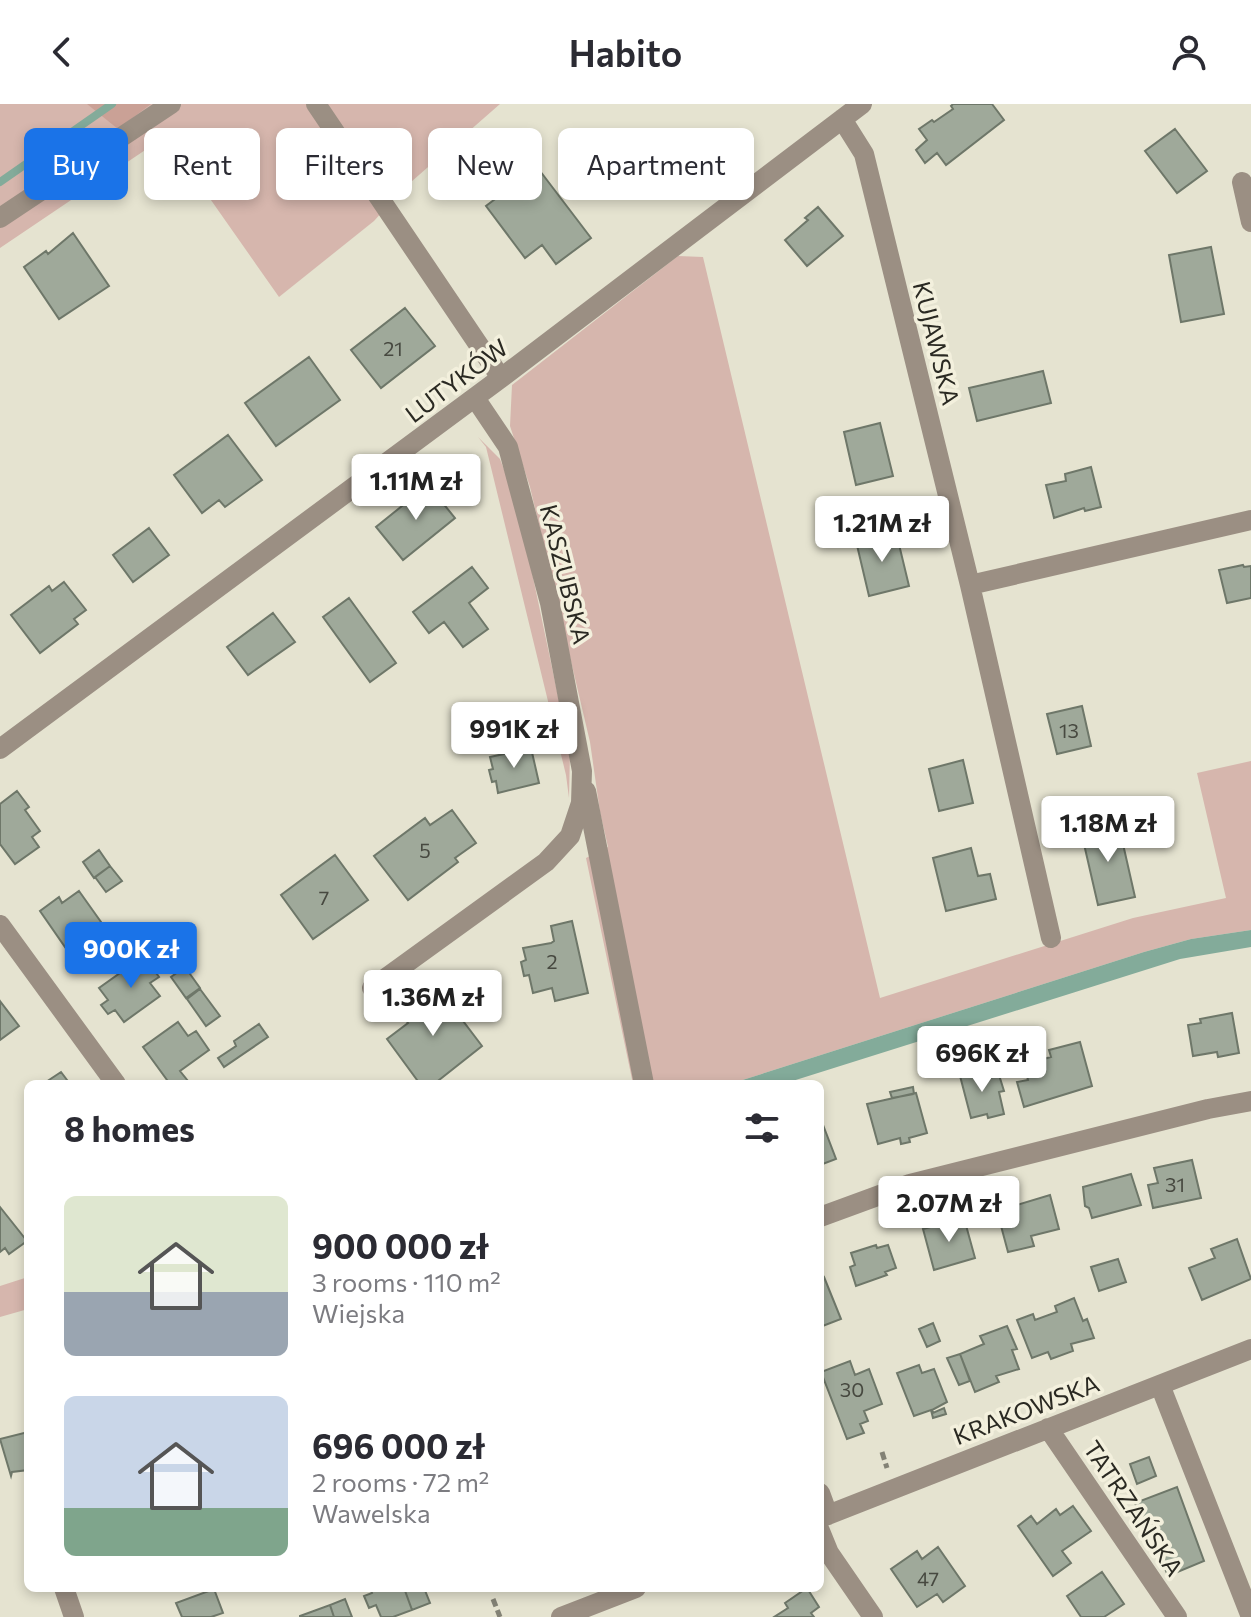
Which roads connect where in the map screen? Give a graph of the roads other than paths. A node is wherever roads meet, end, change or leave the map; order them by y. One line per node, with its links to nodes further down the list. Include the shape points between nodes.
1 (171, 104): 6 (street)
2 (316, 104): 8 (street)
3 (862, 104): 4 (street, LUTYKÓW)
4 (842, 119): 8 (street, LUTYKÓW); 11 (street, KUJAWSKA, via 864,154)
5 (1242, 182): 7 (street)
6 (0, 218)
7 (1251, 222)
8 (501, 378): 9 (street, LUTYKÓW)
9 (475, 398): 12 (street, LUTYKÓW); 13 (street, KASZUBSKA, via 508,447 550,603)
10 (1251, 520): 11 (street)
11 (970, 585): 15 (street, KUJAWSKA)
12 (0, 749)
13 (582, 771): 16 (street, KASZUBSKA, via 581,803 570,836 546,862); 18 (street, KASZUBSKA)
14 (0, 925): 17 (street)
15 (1051, 938)
16 (372, 988)
17 (113, 1080)
18 (643, 1080)
19 (1251, 1101): 20 (street, via 910,1184)
20 (824, 1216)
21 (1251, 1349): 22 (street, KRAKOWSKA)
22 (1160, 1385): 23 (street, KRAKOWSKA); 32 (street)
23 (1048, 1428): 24 (street, KRAKOWSKA); 31 (street, TATRZAŃSKA)
24 (824, 1521)
25 (824, 1526): 30 (street, via 829,1553)
26 (65, 1592): 28 (street)
27 (626, 1592): 29 (street)
28 (74, 1617)
29 (561, 1617)
30 (873, 1617)
31 (1177, 1617)
32 (1251, 1617)

